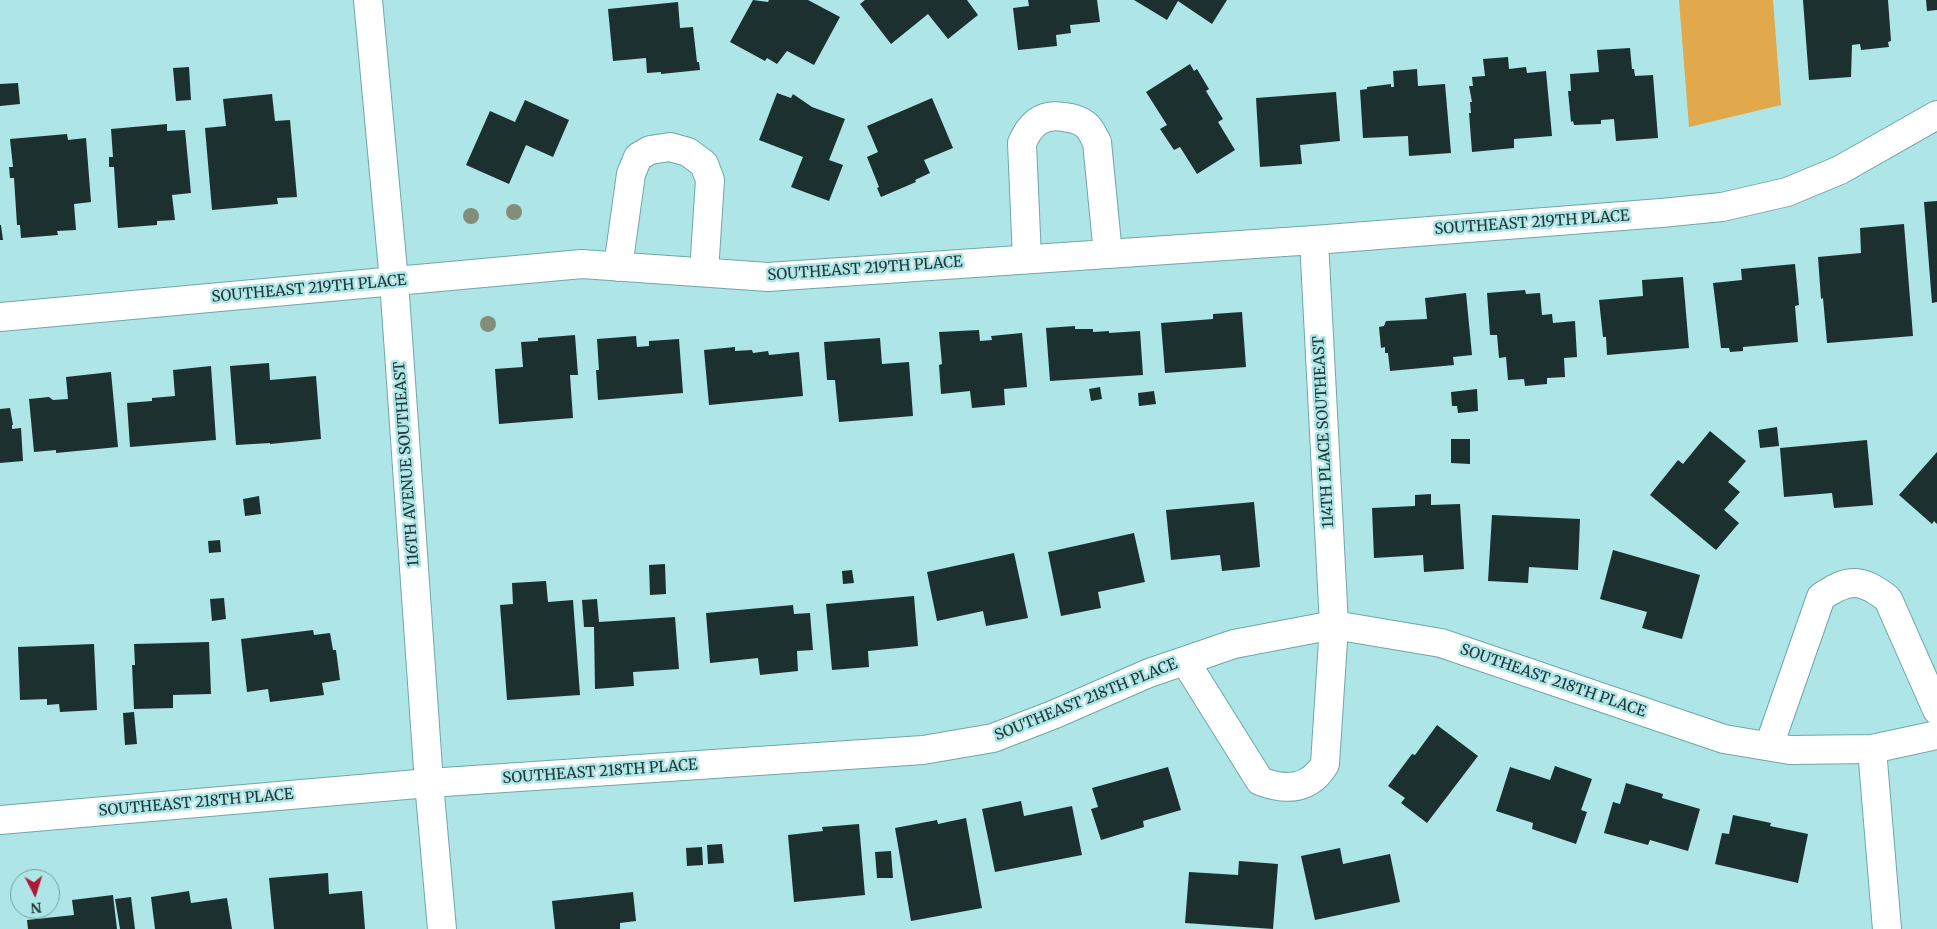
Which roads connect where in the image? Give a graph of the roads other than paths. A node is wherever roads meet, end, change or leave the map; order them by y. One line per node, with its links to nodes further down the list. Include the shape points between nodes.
1 (368, 0): 8 (street, 116TH AVENUE SOUTHEAST)
2 (1937, 115): 3 (street, SOUTHEAST 219TH PLACE, via 1840,170 1787,192 1722,207)
3 (1314, 240): 4 (street, SOUTHEAST 219TH PLACE); 10 (street, 114TH PLACE SOUTHEAST)
4 (1108, 254): 5 (street, SOUTHEAST 219TH PLACE); 5 (street, via 1097,142 1087,126 1074,119 1053,115 1027,130 1022,144)
5 (1027, 259): 7 (street, SOUTHEAST 219TH PLACE, via 768,277)
6 (618, 267): 7 (street, SOUTHEAST 219TH PLACE); 7 (street, via 631,174 638,158 650,150 670,148 688,152 704,164 710,180); 8 (street, SOUTHEAST 219TH PLACE, via 582,264)
7 (704, 272)
8 (394, 281): 9 (street, SOUTHEAST 219TH PLACE); 16 (street, 116TH AVENUE SOUTHEAST)
9 (0, 317)
10 (1334, 625): 11 (street, SOUTHEAST 218TH PLACE, via 1234,644); 11 (street, SOUTHEAST 218TH PLACE, via 1325,764 1318,776 1296,787 1276,788 1260,781); 14 (street, SOUTHEAST 218TH PLACE, via 1441,643 1724,739)
11 (1185, 661): 16 (street, SOUTHEAST 218TH PLACE, via 1148,673 993,738 923,750)
12 (1937, 710): 14 (street, via 1888,599 1874,588 1852,582 1835,587 1820,597)
13 (1937, 735): 15 (street, SOUTHEAST 218TH PLACE)
14 (1769, 746): 15 (street, SOUTHEAST 218TH PLACE, via 1790,750)
15 (1872, 749): 19 (street)
16 (429, 783): 17 (street, SOUTHEAST 218TH PLACE); 18 (street, 116TH AVENUE SOUTHEAST)
17 (0, 820)
18 (442, 929)
19 (1887, 929)

